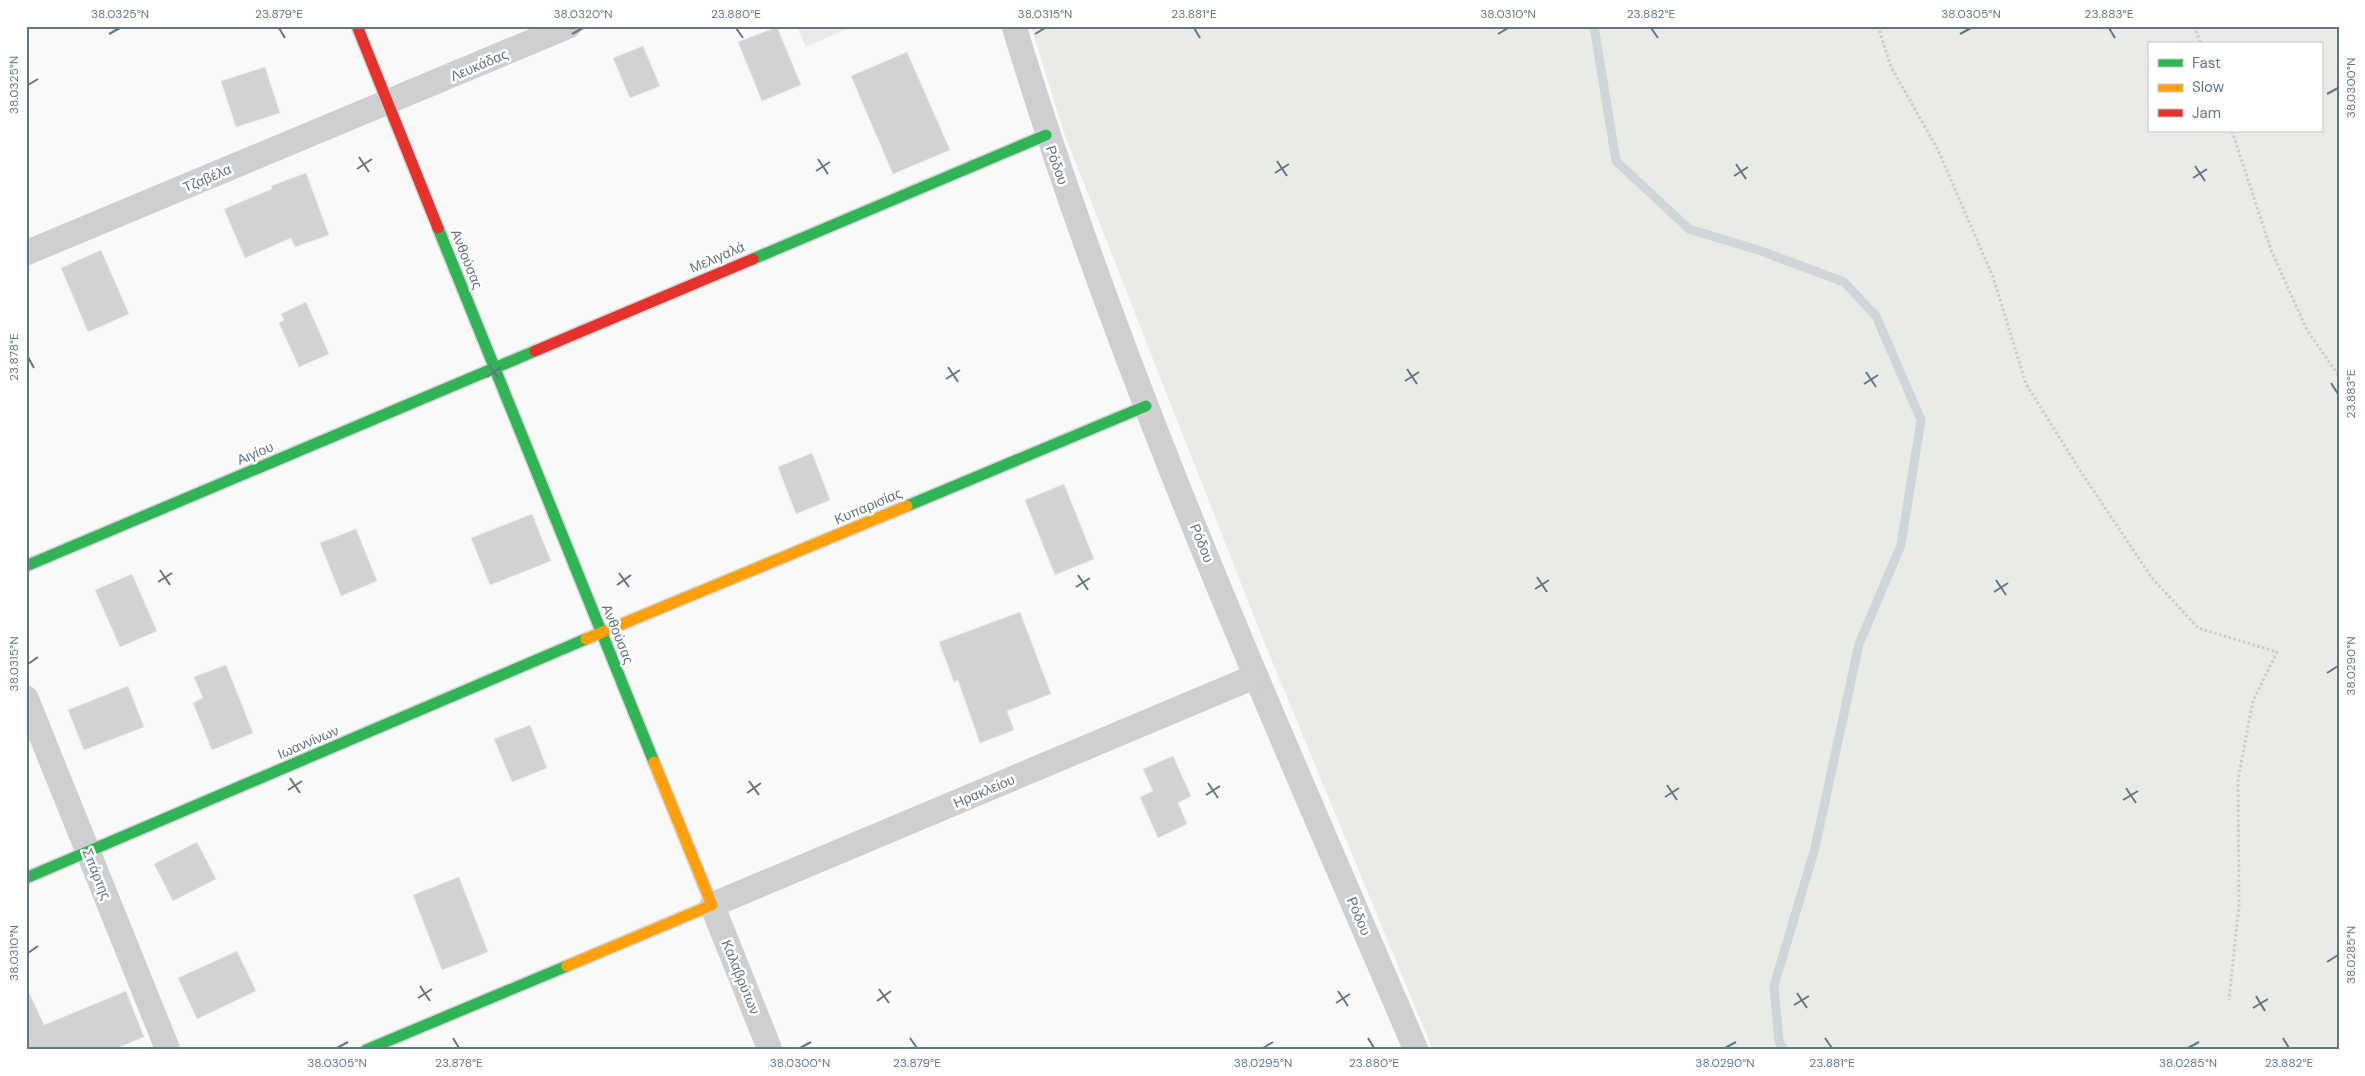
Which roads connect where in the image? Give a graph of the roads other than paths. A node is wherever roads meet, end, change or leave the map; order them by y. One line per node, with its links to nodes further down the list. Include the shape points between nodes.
1 (358, 26): 4 (street, Ανθούσας)
2 (570, 26): 4 (street, Λευκάδας)
3 (1014, 26): 5 (street, Ρόδου)
4 (388, 104): 6 (street, Τζαβέλα); 7 (street, Ανθούσας)
5 (1046, 135): 7 (street, Μελιγαλά); 8 (street, Ρόδου)
6 (26, 253)
7 (495, 368): 9 (street, Αιγίου); 10 (street, Ανθούσας)
8 (1146, 406): 10 (street, Κυπαρισίας); 11 (street, Ρόδου)
9 (26, 566)
10 (601, 633): 13 (street, Ιωαννίνων); 15 (street, Ανθούσας)
11 (1256, 676): 15 (street, Ηρακλείου); 19 (street, Ρόδου)
12 (26, 698): 13 (street, Σπάρτης)
13 (88, 852): 14 (street, Ιωαννίνων); 16 (street, Σπάρτης)
14 (26, 878)
15 (712, 905): 17 (street); 18 (street, Καλαβρύτων)
16 (168, 1050)
17 (366, 1050)
18 (770, 1050)
19 (1416, 1050)

